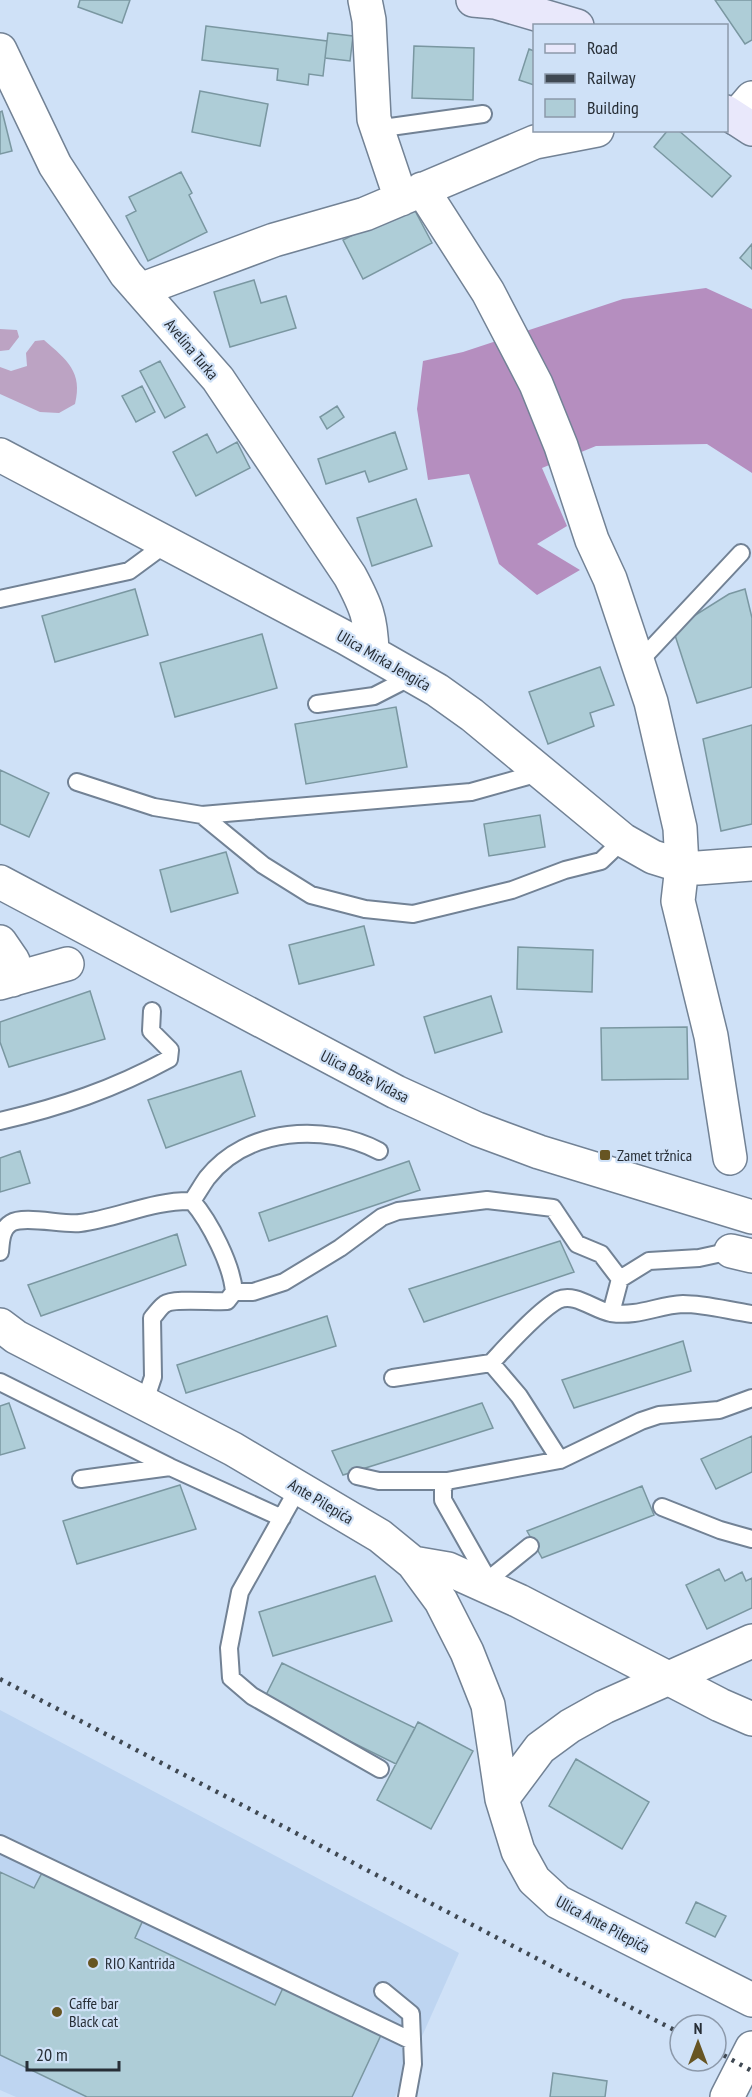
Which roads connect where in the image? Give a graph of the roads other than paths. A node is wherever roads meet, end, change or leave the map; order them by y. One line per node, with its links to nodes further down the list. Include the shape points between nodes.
1 (365, 0): 7 (street)
2 (473, 0): 3 (main road, via 495,2)
3 (570, 24)
4 (0, 50): 5 (street, Avelina Turka)
5 (8, 85): 10 (street, Avelina Turka, via 55,165)
6 (483, 114): 7 (lane)
7 (376, 129): 9 (street)
8 (587, 132): 9 (street, via 535,142)
9 (411, 194): 10 (street, via 365,214 274,240); 16 (street, via 488,292 539,392 610,579)
10 (140, 290): 15 (street, Avelina Turka, via 218,379 350,576 371,621)
11 (0, 455): 12 (street, Ulica Mirka Jengića)
12 (167, 543): 14 (lane, via 129,571); 15 (street, Ulica Mirka Jengića)
13 (741, 553): 16 (lane)
14 (0, 598)
15 (372, 652): 17 (street, Ulica Mirka Jengića)
16 (637, 664): 24 (street, via 651,702 680,828)
17 (413, 676): 18 (lane, via 374,696); 19 (street, Ulica Mirka Jengića, via 472,715)
18 (317, 704)
19 (539, 773): 21 (lane, via 471,792); 22 (street, Ulica Mirka Jengića)
20 (76, 782): 21 (lane, via 154,807)
21 (202, 815): 22 (lane, via 263,865 311,895 365,909 413,914 512,890 601,861)
22 (623, 840): 24 (street, Ulica Mirka Jengića, via 653,857)
23 (752, 864): 24 (street, Ulica Mirka Jengića)
24 (682, 866): 32 (street, via 678,901 711,1036)
25 (0, 882): 34 (street, Ulica Bože Vidasa, via 386,1087 477,1129 539,1152)
26 (0, 942): 28 (street, via 13,962)
27 (67, 964): 28 (street)
28 (6, 982)
29 (152, 1011): 30 (lane, via 151,1031 170,1050 169,1059 136,1077 58,1108)
30 (0, 1121)
31 (379, 1151): 33 (lane, via 357,1139 313,1132 261,1141 224,1162 207,1178)
32 (730, 1158)
33 (192, 1202): 35 (lane, via 172,1200 80,1223 22,1220 3,1231); 38 (lane, via 218,1245)
34 (752, 1217)
35 (0, 1252)
36 (741, 1253): 37 (lane, via 649,1261)
37 (620, 1279): 38 (lane, via 602,1254 577,1244 553,1208 487,1200 398,1211 382,1217 284,1282 253,1292); 39 (lane)
38 (234, 1292): 46 (lane, via 227,1301 200,1303 182,1299 166,1303 152,1318 153,1377)
39 (611, 1313): 40 (lane, via 650,1312 691,1304); 42 (lane, via 571,1298 559,1299)
40 (752, 1314)
41 (0, 1325): 46 (street, Ante Pilepića)
42 (490, 1363): 43 (lane); 47 (lane, via 519,1396)
43 (393, 1378)
44 (0, 1382): 48 (lane)
45 (752, 1398): 47 (lane, via 719,1410 659,1415)
46 (144, 1404): 52 (street, Ante Pilepića)
47 (560, 1460): 51 (lane)
48 (170, 1467): 50 (lane); 54 (lane)
49 (357, 1476): 51 (lane, via 379,1480)
50 (81, 1479)
51 (447, 1480): 58 (lane, via 443,1500)
52 (299, 1487): 54 (lane); 57 (street, Ante Pilepića, via 380,1536)
53 (662, 1507): 55 (lane)
54 (282, 1518): 62 (lane, via 240,1592 229,1648 231,1678 252,1696)
55 (752, 1539)
56 (530, 1545): 58 (lane)
57 (412, 1563): 58 (street, via 448,1569); 63 (street, Ante Pilepića, via 441,1601 488,1705)
58 (490, 1584): 60 (street)
59 (752, 1641): 60 (street)
60 (672, 1678): 61 (street); 63 (street, via 570,1726 540,1749)
61 (752, 1719)
62 (380, 1769)
63 (502, 1799): 66 (street, Ulica Ante Pilepića, via 518,1851 534,1880 558,1902)
64 (0, 1844): 67 (lane)
65 (383, 1991): 67 (lane, via 411,2014)
66 (752, 2000)
67 (412, 2041): 69 (lane, via 413,2064)
68 (752, 2048): 70 (street)
69 (407, 2097)
70 (727, 2097)

